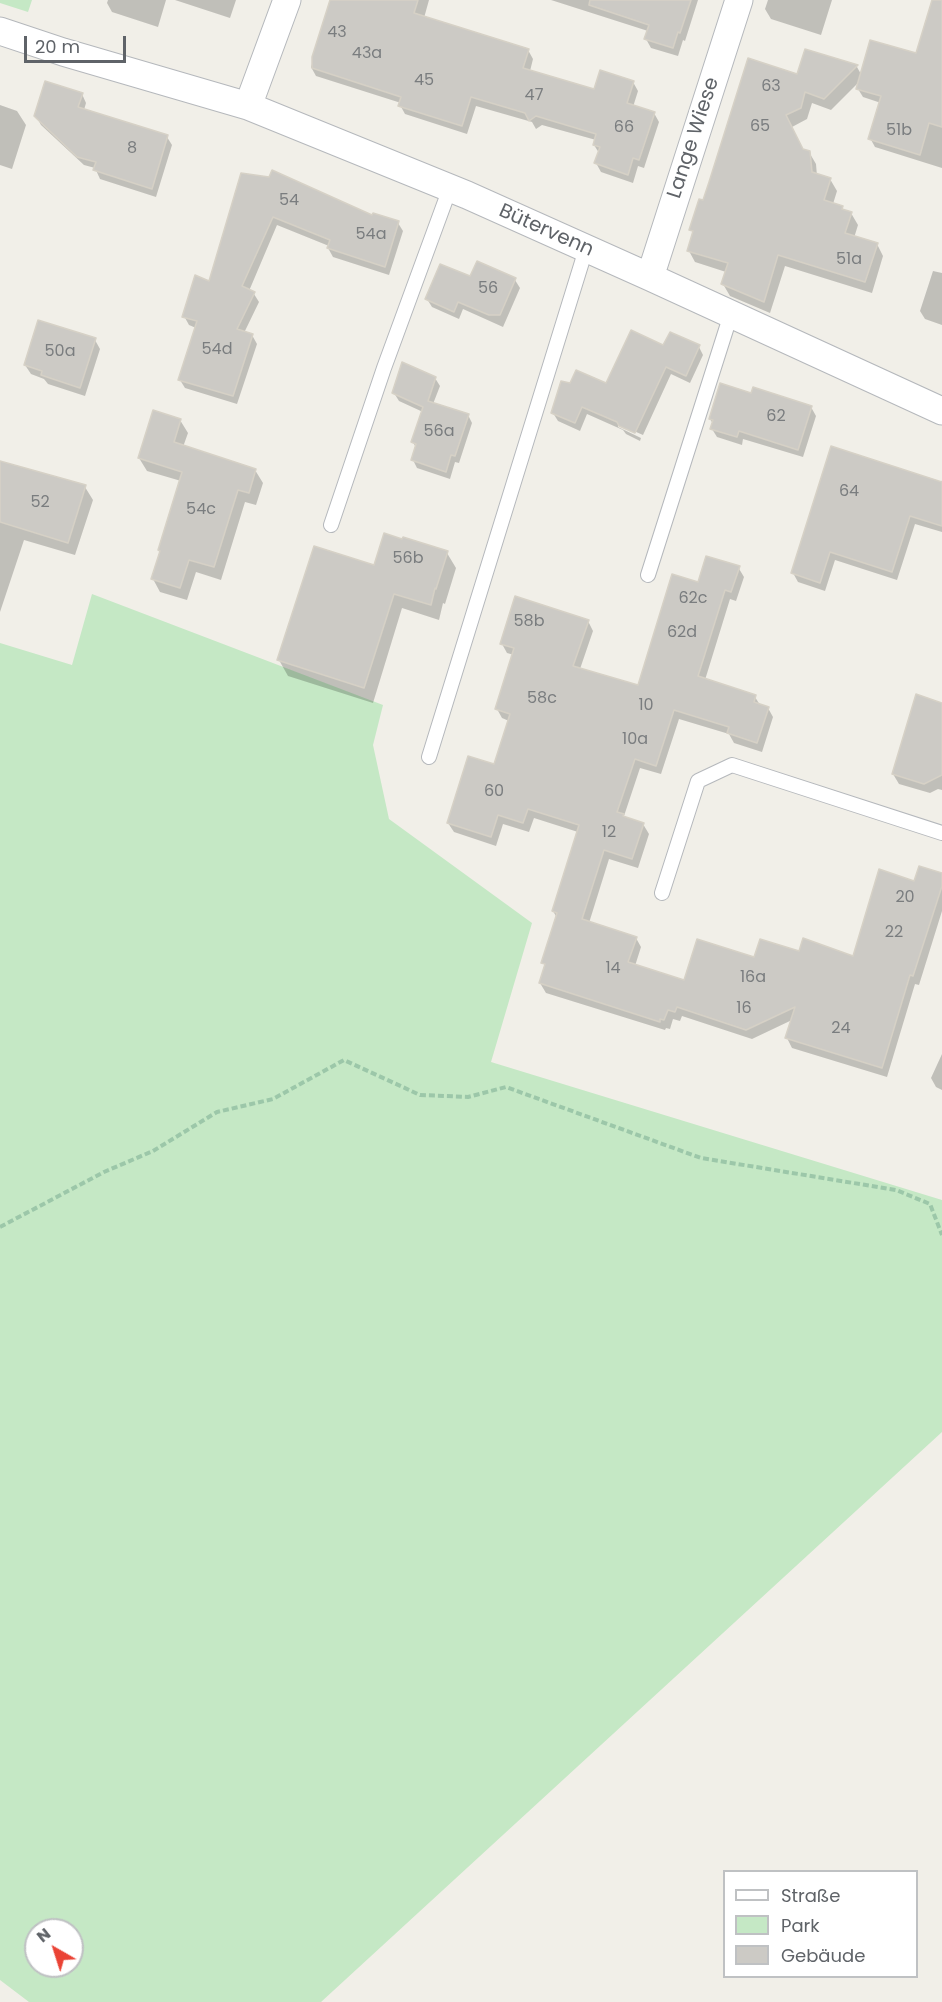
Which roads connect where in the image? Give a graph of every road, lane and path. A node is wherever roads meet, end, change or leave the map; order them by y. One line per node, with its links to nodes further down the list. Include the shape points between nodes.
1 (286, 0): 4 (street)
2 (739, 0): 7 (street, Lange Wiese)
3 (0, 31): 4 (street, Bütervenn)
4 (248, 106): 5 (street, Bütervenn)
5 (450, 188): 6 (street, Bütervenn); 10 (lane)
6 (586, 249): 7 (street, Bütervenn); 12 (lane)
7 (650, 277): 8 (street, Bütervenn)
8 (731, 314): 9 (street, Bütervenn); 11 (lane)
9 (942, 411)
10 (331, 525)
11 (648, 575)
12 (429, 758)
13 (942, 833): 14 (lane, via 732,765 698,781)
14 (662, 893)
15 (0, 1227): 16 (path, via 153,1151 217,1112 273,1099 344,1060 420,1095 468,1097 506,1087 701,1158 896,1190 930,1204)
16 (942, 1235)

